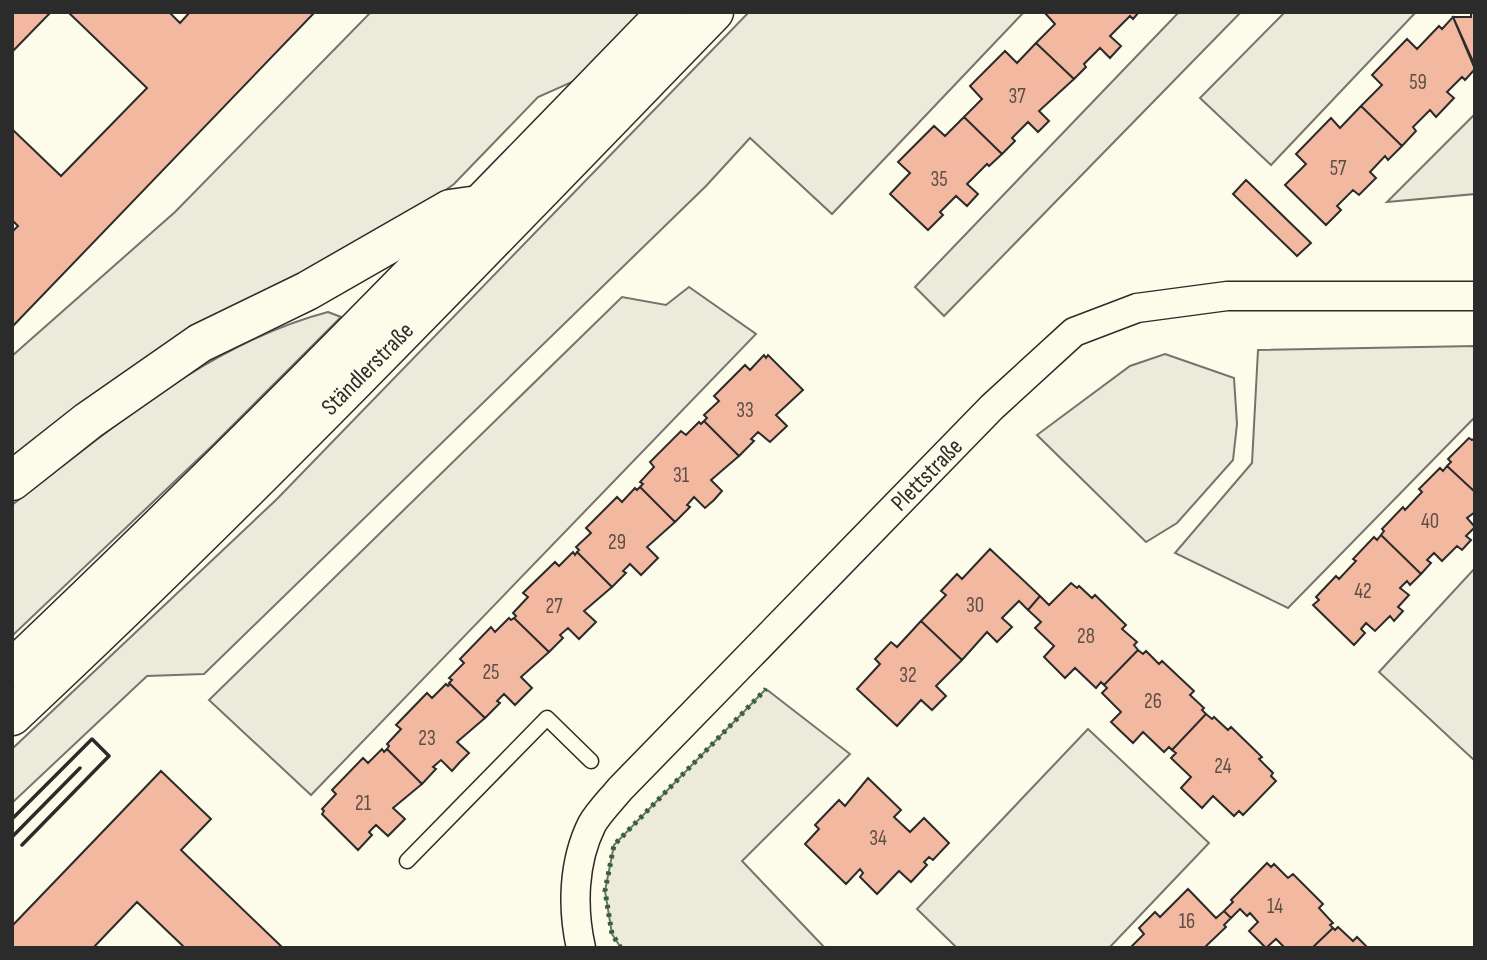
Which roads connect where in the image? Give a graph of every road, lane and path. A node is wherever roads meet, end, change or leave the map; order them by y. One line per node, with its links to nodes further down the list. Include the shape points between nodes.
1 (667, 12): 3 (highway, Ständlerstraße)
2 (714, 12): 7 (highway, Ständlerstraße, via 347,391)
3 (480, 205): 5 (highway, via 450,209 307,292 200,343); 6 (highway, Ständlerstraße)
4 (1475, 296): 10 (street, Plettstraße, via 1227,296 1137,308 1074,332 992,407 613,798 593,823 581,856 575,891)
5 (12, 481)
6 (12, 669)
7 (12, 716)
8 (591, 761): 9 (lane, via 547,718)
9 (407, 861)
10 (581, 948)

